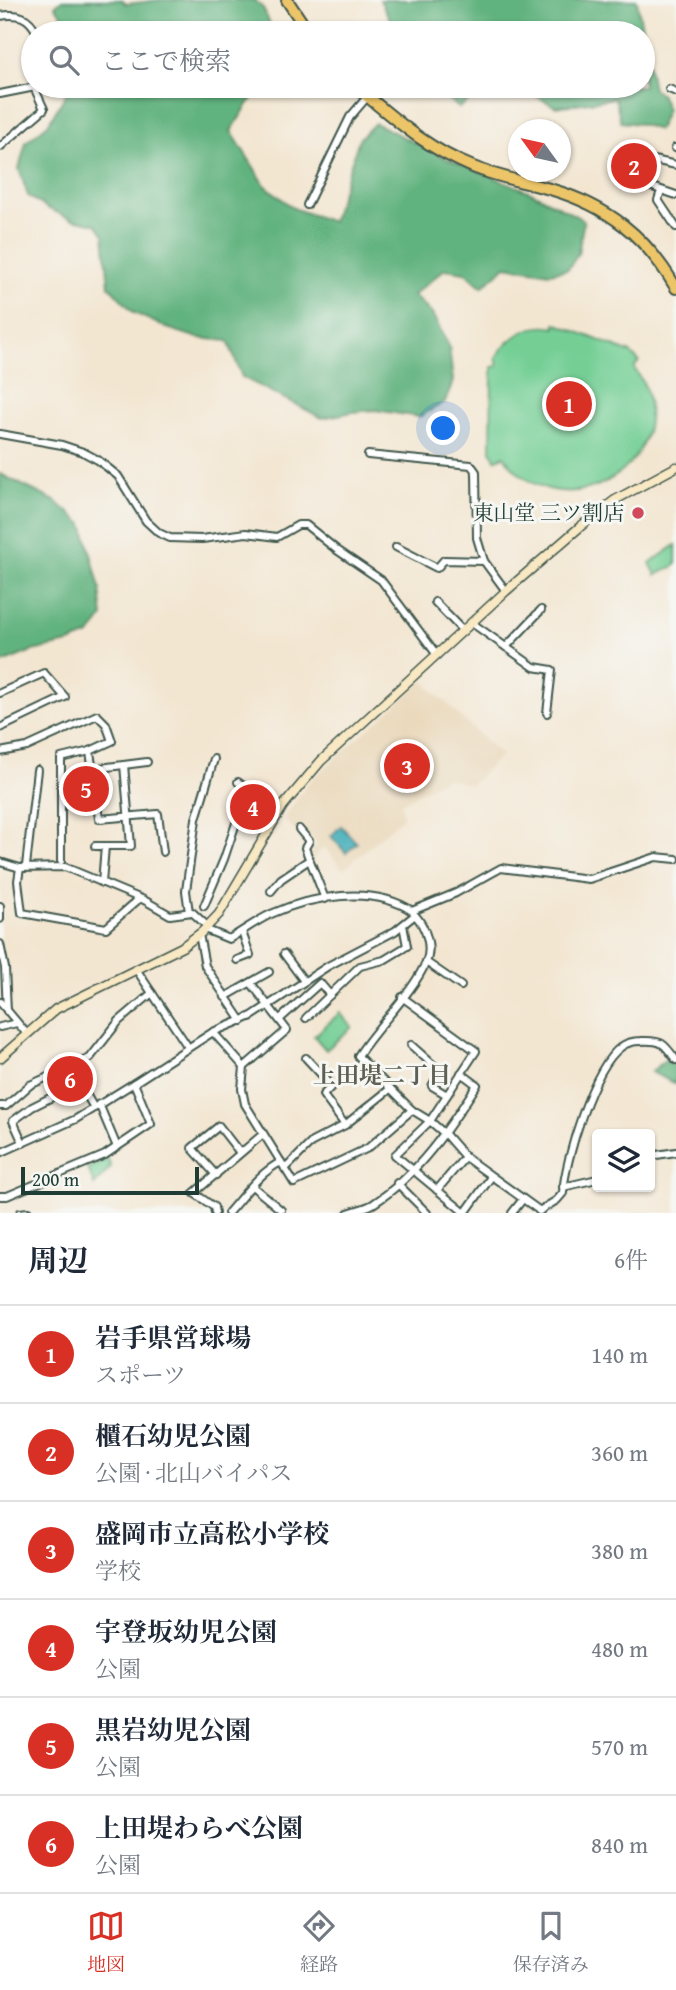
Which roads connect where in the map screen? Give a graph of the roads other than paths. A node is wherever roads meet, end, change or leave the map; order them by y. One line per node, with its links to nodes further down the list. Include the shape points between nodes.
1 (280, 0): 5 (highway)
2 (287, 0): 6 (highway)
3 (0, 16): 4 (street, via 19,15)
4 (30, 21)
5 (293, 21)
6 (301, 21)
7 (21, 89): 8 (street)
8 (0, 94)
9 (41, 98): 13 (street, via 44,109)
10 (363, 98): 17 (street)
11 (375, 98): 20 (highway, via 425,144 473,167 600,208 643,242)
12 (376, 98): 19 (highway, via 439,146 478,164 572,190 607,205 657,247)
13 (0, 147)
14 (676, 165): 15 (street, via 645,158 638,182)
15 (661, 191): 16 (street); 18 (street, via 658,200)
16 (676, 195)
17 (307, 205)
18 (676, 227)
19 (676, 277)
20 (676, 288)
21 (0, 433): 32 (street, via 62,445 98,460 118,476 146,521 170,538 246,533 277,537 306,525 382,580)
22 (368, 455): 25 (street, via 471,465 476,472 477,538)
23 (676, 467): 26 (street, via 615,500)
24 (396, 547): 25 (street, via 437,568 444,560)
25 (484, 561): 26 (street)
26 (506, 591): 29 (street)
27 (435, 602): 30 (street)
28 (541, 610): 31 (street)
29 (472, 623): 30 (street); 31 (street)
30 (463, 631): 32 (street)
31 (506, 647): 34 (street, via 534,667 552,670)
32 (437, 655): 46 (street, via 321,761)
33 (0, 693): 35 (street, via 44,673 65,697)
34 (547, 713)
35 (0, 728)
36 (90, 751): 37 (street, via 112,741 97,715 27,747); 41 (street); 53 (street, via 61,758)
37 (0, 752)
38 (214, 759): 62 (street, via 196,819 186,891)
39 (147, 762): 40 (street)
40 (124, 765): 41 (street); 45 (street)
41 (92, 769): 45 (street, via 99,819)
42 (37, 770): 55 (street)
43 (238, 782): 44 (street, via 246,788)
44 (240, 812): 46 (street); 61 (street)
45 (128, 817): 49 (street, via 131,846); 50 (street, via 158,814)
46 (271, 825): 65 (street)
47 (299, 829): 52 (street, via 309,841 305,848)
48 (95, 846): 49 (street)
49 (105, 846): 56 (street)
50 (163, 852)
51 (676, 859): 59 (street, via 656,857 589,878 501,868 412,912 385,899)
52 (309, 860): 57 (street); 59 (street)
53 (61, 861)
54 (0, 862): 55 (street)
55 (23, 867): 56 (street, via 65,867); 58 (street, via 18,881 22,913 106,928)
56 (102, 883): 58 (street)
57 (271, 891)
58 (139, 899): 62 (street, via 170,915)
59 (325, 899): 66 (street, via 270,915)
60 (0, 906): 63 (street)
61 (204, 906)
62 (190, 912): 65 (street)
63 (0, 919)
64 (403, 925): 70 (street, via 415,915 420,920 428,945); 73 (street); 80 (street, via 407,946 384,960 360,966)
65 (205, 930): 66 (street, via 229,939); 71 (street); 81 (street, via 205,966)
66 (242, 932): 69 (street, via 250,955)
67 (0, 944): 79 (street)
68 (284, 954): 74 (street)
69 (236, 960)
70 (426, 962): 77 (street); 82 (street)
71 (136, 969): 78 (street); 92 (street, via 56,1009)
72 (269, 972): 75 (street)
73 (314, 975): 74 (street); 76 (street)
74 (304, 981): 84 (street)
75 (251, 983): 81 (street); 84 (street)
76 (320, 983): 80 (street); 87 (street)
77 (461, 986)
78 (152, 993): 94 (street); 103 (street, via 119,1021 90,1058 30,1084 6,1106)
79 (4, 995): 85 (street)
80 (330, 995): 86 (street)
81 (225, 998): 88 (street)
82 (402, 998): 99 (street, via 476,1051); 101 (street, via 358,1056)
83 (0, 1002): 85 (street)
84 (267, 1005): 87 (street); 88 (street)
85 (7, 1011): 89 (street)
86 (306, 1018)
87 (280, 1019): 98 (street, via 287,1030)
88 (242, 1021): 91 (street)
89 (18, 1023): 90 (street); 92 (street)
90 (0, 1027)
91 (213, 1032): 94 (street); 98 (street)
92 (27, 1034): 95 (street)
93 (411, 1045): 102 (street, via 440,1070 432,1086)
94 (188, 1047): 100 (street)
95 (0, 1058)
96 (306, 1058): 107 (street, via 332,1086 323,1095)
97 (676, 1060): 124 (street, via 657,1040 635,1041 615,1053 583,1106)
98 (244, 1067): 108 (street, via 245,1104)
99 (461, 1073): 102 (street); 109 (street, via 477,1084)
100 (134, 1083): 104 (street); 111 (street, via 151,1124)
101 (390, 1088): 105 (street); 107 (street)
102 (447, 1095): 106 (street)
103 (0, 1106)
104 (97, 1106): 110 (street); 110 (street, via 76,1085 32,1107 13,1121); 111 (street)
105 (412, 1110): 106 (street); 117 (street, via 368,1148 294,1183)
106 (430, 1121): 109 (street); 118 (street, via 395,1155)
107 (345, 1125): 117 (street, via 312,1142)
108 (263, 1134): 114 (street); 117 (street)
109 (445, 1134): 116 (street); 118 (street)
110 (23, 1143): 113 (street)
111 (117, 1147): 126 (street)
112 (676, 1152): 115 (street)
113 (0, 1153)
114 (240, 1153): 119 (street); 119 (street, via 219,1126 192,1148)
115 (655, 1155)
116 (465, 1157): 120 (street); 125 (street)
117 (283, 1165): 123 (street, via 271,1167)
118 (413, 1170): 122 (street); 125 (street)
119 (216, 1175): 132 (street, via 194,1194 214,1207)
120 (491, 1177): 127 (street); 136 (street)
121 (592, 1180): 124 (street)
122 (397, 1183): 134 (street, via 372,1205); 135 (street)
123 (252, 1186): 128 (street); 133 (street)
124 (563, 1187): 130 (street, via 557,1200)
125 (437, 1190): 136 (street)
126 (0, 1196)
127 (523, 1199): 130 (street); 137 (street)
128 (281, 1210)
129 (28, 1212): 131 (street)
130 (539, 1212)
131 (20, 1213)
132 (215, 1213)
133 (229, 1213)
134 (348, 1213)
135 (427, 1213)
136 (465, 1213)
137 (512, 1213)

